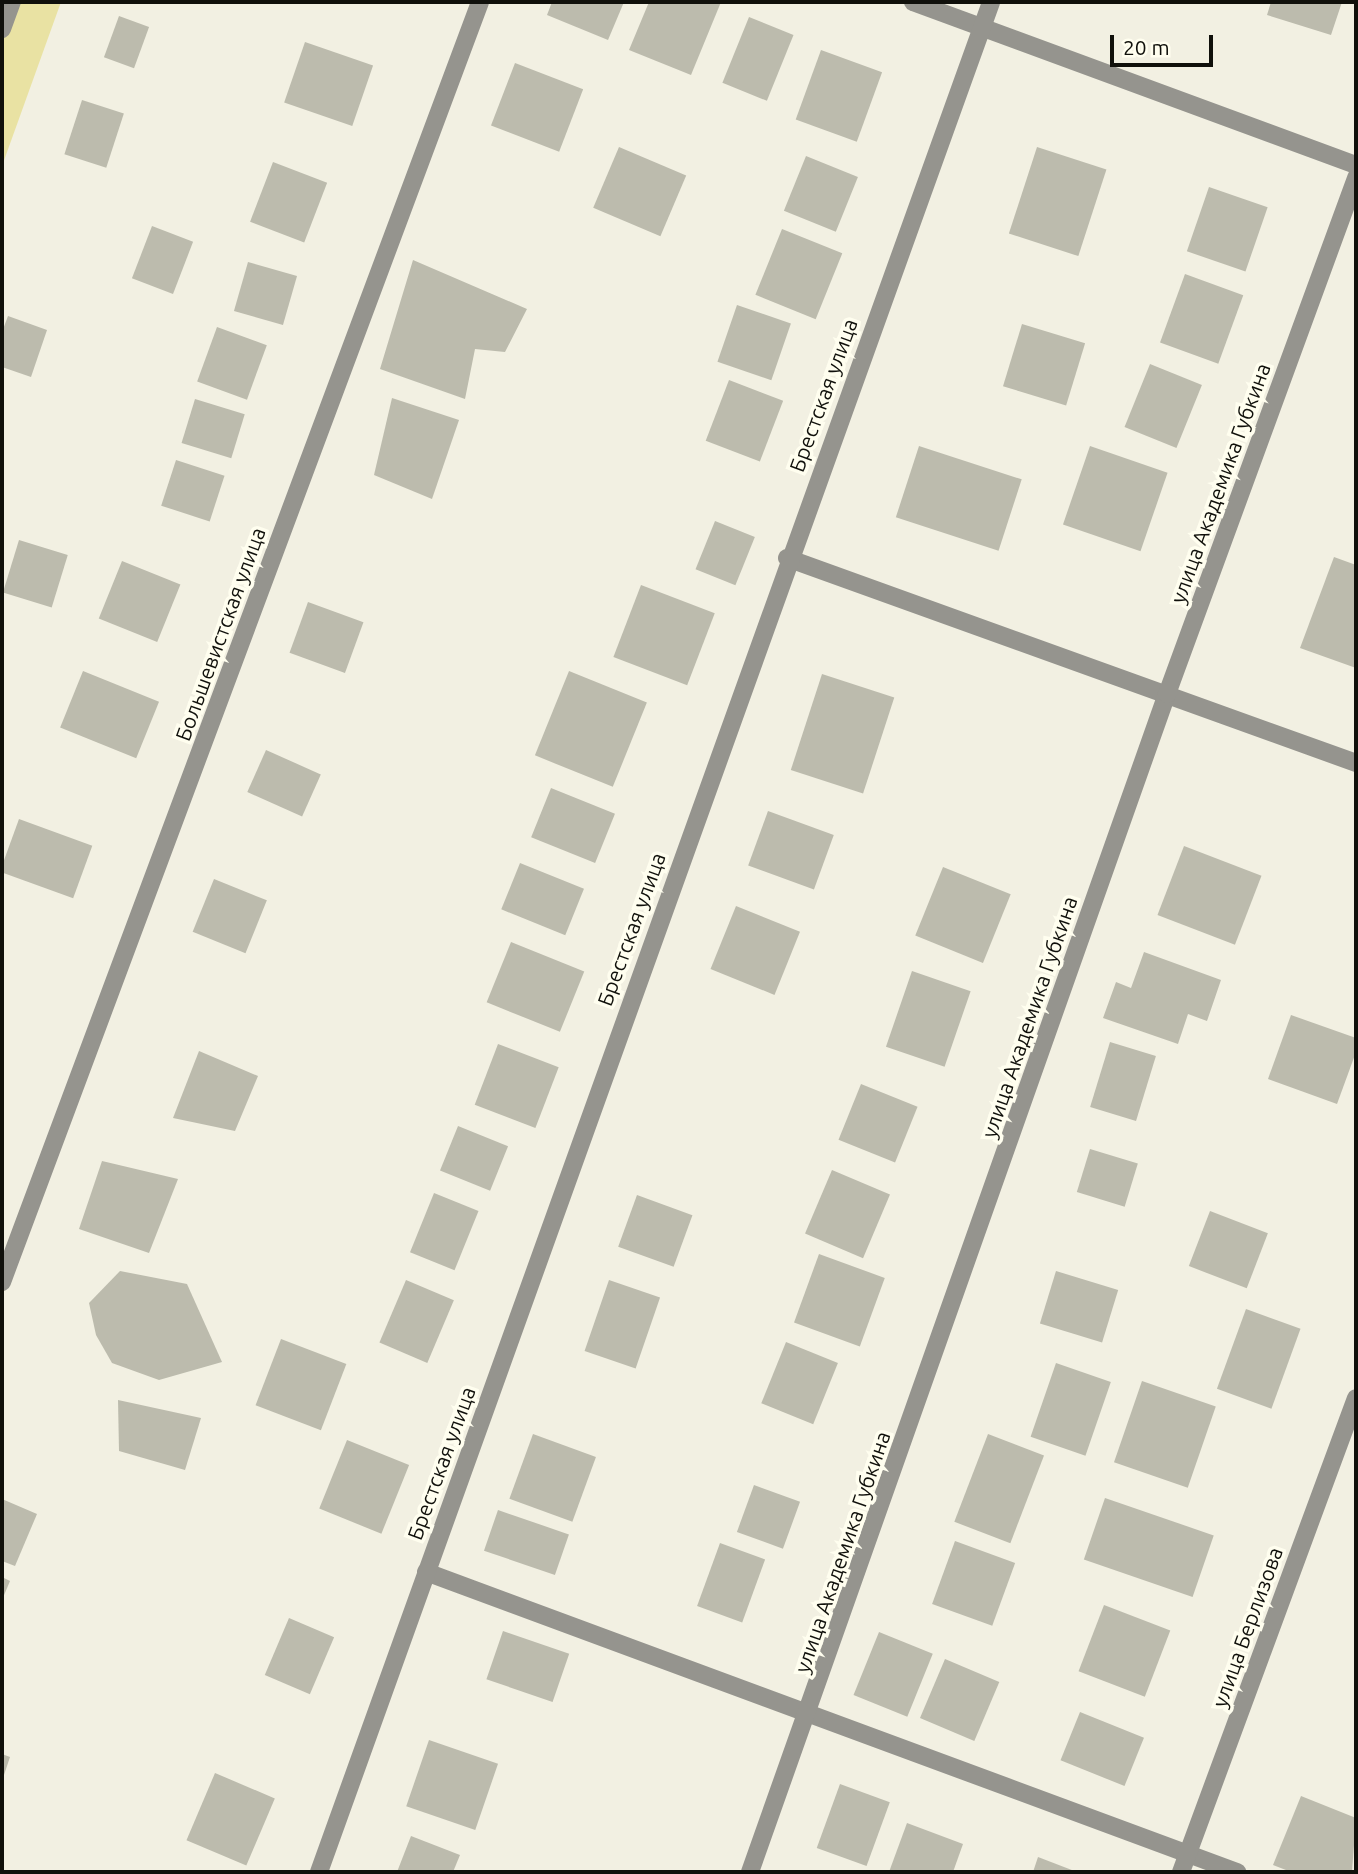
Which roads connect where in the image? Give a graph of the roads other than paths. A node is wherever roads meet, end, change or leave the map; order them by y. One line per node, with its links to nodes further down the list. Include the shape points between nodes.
1 (12, 2): 6 (street)
2 (480, 2): 12 (street, Большевистская улица)
3 (913, 2): 5 (street)
4 (991, 2): 5 (street, Брестская улица)
5 (981, 27): 7 (street); 9 (street, Брестская улица)
6 (2, 29)
7 (1356, 165)
8 (1356, 178): 10 (street, улица Академика Губкина)
9 (788, 558): 10 (street); 14 (street, Брестская улица)
10 (1167, 694): 11 (street); 15 (street, улица Академика Губкина)
11 (1356, 763)
12 (2, 1282)
13 (1356, 1398): 16 (street, улица Берлизова)
14 (426, 1572): 15 (street); 17 (street, Брестская улица)
15 (808, 1715): 16 (street); 18 (street, улица Академика Губкина)
16 (1187, 1854): 19 (street, улица Берлизова); 20 (street)
17 (319, 1872)
18 (750, 1872)
19 (1181, 1872)
20 (1237, 1872)

